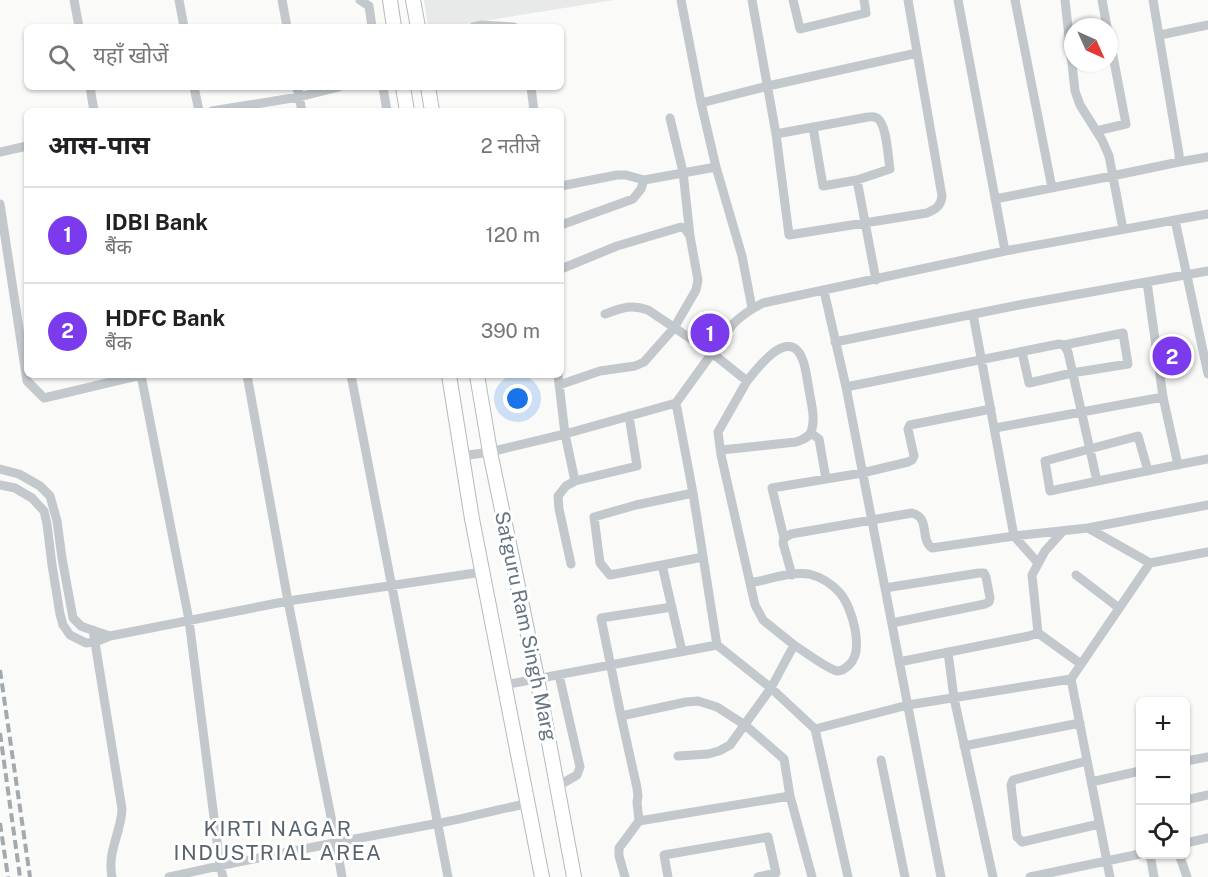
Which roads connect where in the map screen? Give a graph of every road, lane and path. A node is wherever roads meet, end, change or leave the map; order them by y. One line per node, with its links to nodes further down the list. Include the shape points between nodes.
1 (74, 0): 18 (street)
2 (179, 0): 19 (street)
3 (282, 0): 20 (street)
4 (360, 0): 21 (street, via 369,6)
5 (390, 0): 22 (main road)
6 (413, 0): 23 (main road)
7 (681, 0): 37 (street)
8 (752, 0): 28 (street)
9 (794, 0): 10 (street, via 800,29 866,14)
10 (864, 0)
11 (908, 0): 26 (street)
12 (958, 0): 61 (street)
13 (1015, 0): 60 (street)
14 (1065, 0): 48 (street, via 1075,91)
15 (1102, 0): 17 (street)
16 (1153, 0): 25 (street)
17 (1105, 18)
18 (78, 24)
19 (183, 24)
20 (286, 24)
21 (372, 24)
22 (394, 24)
23 (417, 24)
24 (1208, 26): 25 (street)
25 (1160, 35): 53 (street)
26 (917, 54): 28 (street); 66 (street, via 941,202 927,213)
27 (1116, 72): 48 (street, via 1126,124)
28 (768, 86): 37 (street); 49 (street)
29 (90, 90): 38 (street)
30 (195, 90): 39 (street)
31 (314, 90): 36 (street)
32 (383, 90): 42 (street)
33 (404, 90): 43 (main road)
34 (428, 90): 44 (main road)
35 (531, 90): 45 (street)
36 (298, 92): 40 (street); 41 (street)
37 (701, 103): 54 (street)
38 (94, 108)
39 (198, 108)
40 (226, 108)
41 (301, 108)
42 (386, 108)
43 (406, 108)
44 (432, 108)
45 (534, 108)
46 (670, 118): 55 (street)
47 (813, 127): 49 (street); 58 (street, via 823,186); 58 (street, via 867,117 879,119 890,169)
48 (1096, 130): 56 (street, via 1109,156)
49 (776, 134): 66 (street, via 789,235)
50 (24, 147): 51 (street)
51 (0, 152)
52 (1208, 157): 53 (street)
53 (1179, 162): 56 (street)
54 (716, 167): 55 (street); 76 (street, via 742,256)
55 (683, 172): 57 (street); 68 (street)
56 (1112, 176): 60 (street); 67 (street)
57 (644, 180): 59 (street, via 616,175); 65 (street, via 633,199)
58 (857, 180): 66 (street)
59 (564, 185)
60 (1052, 188): 61 (street)
61 (995, 199): 69 (street)
62 (0, 204): 84 (street)
63 (1208, 214): 64 (street)
64 (1175, 220): 67 (street); 72 (street)
65 (564, 224)
66 (866, 224): 73 (street)
67 (1123, 229): 69 (street)
68 (690, 236): 70 (street, via 681,227 617,246); 79 (street, via 698,285)
69 (1005, 251): 73 (street)
70 (564, 268)
71 (1208, 271): 72 (street)
72 (1187, 275): 74 (street); 87 (street)
73 (876, 280): 75 (street)
74 (1147, 282): 78 (street); 98 (street)
75 (824, 291): 76 (street); 80 (street)
76 (752, 308): 83 (street)
77 (605, 314): 79 (street, via 639,307)
78 (973, 314): 80 (street); 85 (street)
79 (674, 328): 83 (street); 95 (street, via 644,363)
80 (835, 342): 97 (street)
81 (1064, 345): 82 (street); 86 (street); 86 (street, via 1123,333 1128,364)
82 (1022, 352): 85 (street); 86 (street, via 1029,383)
83 (712, 353): 96 (street); 99 (street)
84 (24, 361)
85 (981, 361): 97 (street); 100 (street)
86 (1072, 373): 101 (street)
87 (1208, 374)
88 (27, 378): 89 (street, via 44,398)
89 (128, 378)
90 (142, 378): 141 (street)
91 (248, 378): 138 (street)
92 (352, 378): 136 (street)
93 (449, 378): 109 (main road, Satguru Ram Singh Marg)
94 (478, 378): 108 (main road, Satguru Ram Singh Marg)
95 (558, 380): 105 (street)
96 (747, 381): 104 (street, via 777,350 795,348 802,358 808,387); 106 (street, via 718,432)
97 (846, 387): 114 (street)
98 (1163, 397): 101 (street); 111 (street)
99 (676, 403): 102 (street); 119 (street)
100 (991, 409): 103 (street); 114 (street, via 910,424 912,460)
101 (1081, 412): 103 (street); 107 (street)
102 (629, 416): 105 (street); 116 (street, via 637,466)
103 (995, 428): 124 (street)
104 (811, 433): 106 (street, via 796,442); 115 (street, via 819,440)
105 (565, 434): 108 (street); 116 (street)
106 (721, 450): 135 (street)
107 (1089, 450): 113 (street, via 1138,436); 117 (street); 117 (street, via 1045,461 1050,491)
108 (490, 452): 109 (street); 155 (main road, Satguru Ram Singh Marg)
109 (462, 456): 132 (main road, Satguru Ram Singh Marg)
110 (1208, 459): 111 (street)
111 (1178, 465): 113 (street)
112 (0, 470): 143 (street, via 19,474 50,496 73,618)
113 (1148, 471): 117 (street)
114 (862, 473): 115 (street); 121 (street)
115 (826, 479): 125 (street, via 772,488)
116 (575, 481): 130 (street, via 558,496)
117 (1096, 481)
118 (0, 485): 146 (street, via 32,498 44,511 63,625 77,639)
119 (693, 494): 127 (street); 131 (street, via 594,517 600,563 610,575)
120 (1208, 505): 122 (street)
121 (872, 520): 124 (street, via 916,514 923,520 926,542 932,548); 125 (street); 137 (street)
122 (1088, 528): 123 (street); 129 (street)
123 (1063, 531): 124 (street); 128 (street)
124 (1014, 536): 128 (street)
125 (784, 538): 133 (street)
126 (1208, 552): 129 (street)
127 (703, 557): 131 (street); 147 (street)
128 (1038, 563): 144 (street, via 1032,574)
129 (1150, 563): 140 (street)
130 (571, 564)
131 (662, 566): 139 (street)
132 (482, 572): 136 (street); 157 (main road, Satguru Ram Singh Marg)
133 (792, 575): 135 (street); 148 (street, via 817,577 842,594 852,614 857,641 853,662 836,671)
134 (1076, 575): 140 (street)
135 (750, 583): 148 (street, via 763,620)
136 (392, 585): 138 (street); 179 (street)
137 (885, 588): 142 (street); 142 (street, via 979,573 986,577 990,598 985,604)
138 (288, 601): 141 (street); 182 (street)
139 (672, 607): 149 (street); 152 (street, via 601,618)
140 (1119, 608): 153 (street)
141 (189, 620): 145 (street); 188 (street)
142 (892, 623): 151 (street)
143 (93, 630): 145 (street); 146 (street)
144 (1038, 633): 150 (street); 153 (street)
145 (110, 636): 146 (street)
146 (95, 642): 189 (street, via 122,809 111,857)
147 (717, 645): 149 (street); 158 (street)
148 (794, 645): 158 (street)
149 (682, 651): 152 (street)
150 (948, 652): 151 (street); 159 (street)
151 (899, 662): 160 (street)
152 (611, 664): 154 (street); 161 (street)
153 (1081, 664): 156 (street)
154 (559, 675): 155 (street); 173 (street, via 580,767 577,775)
155 (537, 678): 157 (street); 173 (main road, Satguru Ram Singh Marg)
156 (1071, 679): 159 (street); 162 (street)
157 (504, 685): 177 (main road, Satguru Ram Singh Marg)
158 (771, 688): 163 (street); 164 (street)
159 (954, 698): 160 (street); 165 (street)
160 (908, 705): 164 (street); 202 (street)
161 (621, 716): 163 (street, via 698,701); 178 (street, via 637,788)
162 (1080, 723): 165 (street); 170 (street)
163 (745, 724): 166 (street, via 730,745 720,751); 175 (street, via 784,759)
164 (815, 729): 200 (street)
165 (964, 746): 203 (street)
166 (678, 756)
167 (1208, 757): 169 (street)
168 (881, 760): 201 (street)
169 (1190, 760)
170 (1087, 761): 172 (street); 180 (street, via 1013,780 1017,837 1022,842)
171 (1136, 772): 172 (street)
172 (1091, 782): 180 (street)
173 (558, 786): 195 (main road, Satguru Ram Singh Marg)
174 (1208, 795): 176 (street)
175 (790, 796): 178 (street); 199 (street)
176 (1190, 799)
177 (527, 804): 179 (street); 194 (main road, Satguru Ram Singh Marg)
178 (639, 821): 196 (street, via 619,848)
179 (437, 824): 182 (street); 193 (street)
180 (1100, 824): 187 (street)
181 (1208, 838): 183 (street)
182 (336, 842): 188 (street); 192 (street)
183 (1190, 842)
184 (1136, 855): 187 (street)
185 (1151, 859): 206 (street)
186 (1180, 859): 207 (street)
187 (1107, 862): 204 (street); 205 (street)
188 (220, 865): 190 (street); 191 (street)
189 (112, 877)
190 (169, 877)
191 (223, 877)
192 (342, 877)
193 (448, 877)
194 (542, 877)
195 (574, 877)
196 (625, 877)
197 (668, 877): 198 (street, via 664,855 768,837 776,873)
198 (758, 877)
199 (812, 877)
200 (848, 877)
201 (905, 877)
202 (940, 877)
203 (993, 877)
204 (1030, 877)
205 (1110, 877)
206 (1154, 877)
207 (1187, 877)

